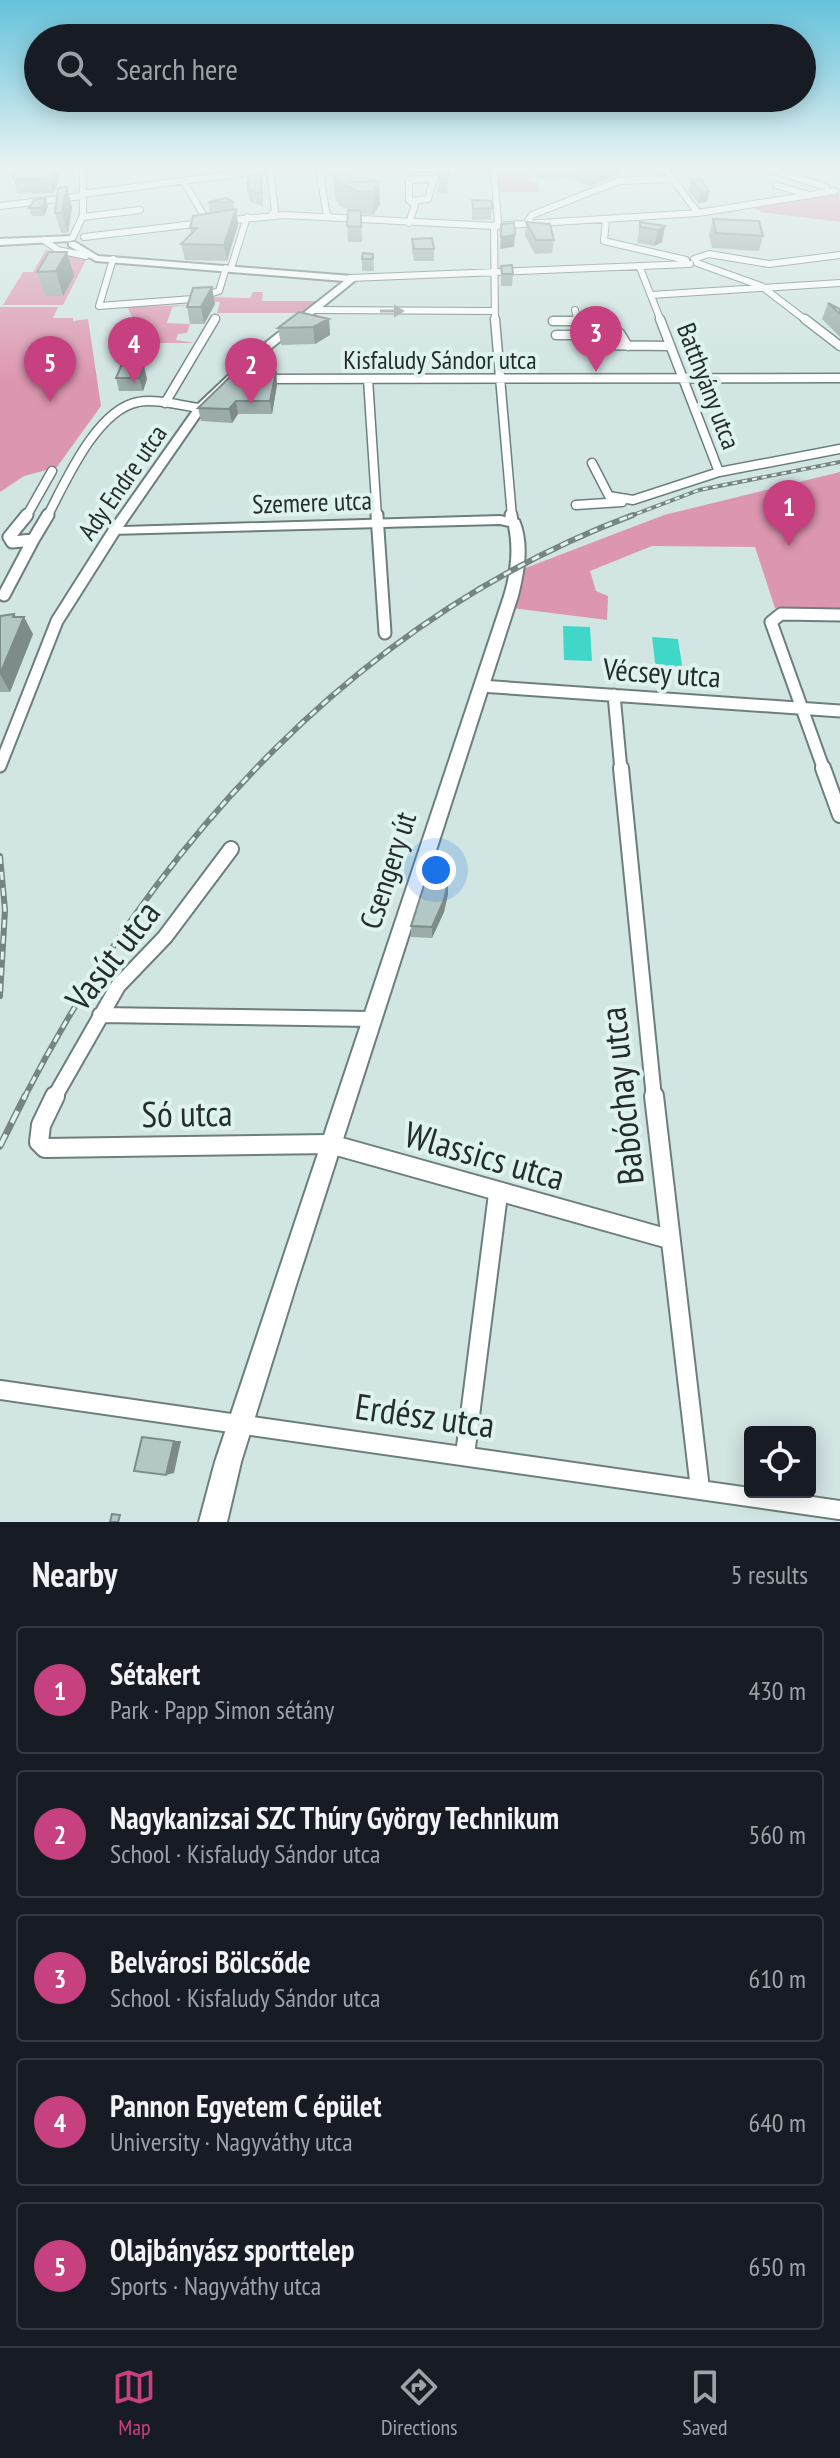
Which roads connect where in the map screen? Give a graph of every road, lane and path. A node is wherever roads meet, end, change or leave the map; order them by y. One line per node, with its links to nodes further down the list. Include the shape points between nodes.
1 (86, 240): 7 (street)
2 (239, 240): 11 (street)
3 (493, 240): 13 (street, Csengery út)
4 (604, 240): 10 (street)
5 (48, 241): 6 (main road); 7 (main road); 7 (street, via 58,250)
6 (0, 242)
7 (78, 242): 9 (main road)
8 (840, 255): 10 (street, via 769,264 709,254)
9 (113, 259): 11 (main road); 11 (street, via 99,306 193,299 219,291)
10 (692, 261): 12 (street); 16 (street)
11 (229, 268): 14 (main road)
12 (640, 268): 13 (street); 17 (street, Batthyány utca)
13 (492, 273): 14 (street); 20 (street, Csengery út)
14 (350, 278): 18 (main road, Ady Endre utca)
15 (840, 283): 16 (street)
16 (761, 286): 17 (street); 28 (street)
17 (651, 295): 27 (street, Batthyány utca)
18 (314, 310): 20 (street, one-way to 20); 29 (main road, Ady Endre utca)
19 (575, 310): 23 (street)
20 (494, 311): 33 (street, Csengery út)
21 (216, 318): 34 (street)
22 (553, 321): 23 (street)
23 (577, 321): 24 (street)
24 (580, 334): 25 (street); 26 (street, via 595,347); 26 (street, via 620,333)
25 (556, 335)
26 (628, 346): 27 (street)
27 (669, 346): 30 (street, Batthyány utca)
28 (840, 346)
29 (232, 378): 32 (street, Kisfaludy Sándor utca); 35 (main road, Ady Endre utca)
30 (682, 378): 31 (street, Kisfaludy Sándor utca); 33 (street, Kisfaludy Sándor utca); 39 (street, Batthyány utca)
31 (840, 378)
32 (368, 379): 33 (street, Kisfaludy Sándor utca); 43 (street)
33 (498, 379): 42 (street, Csengery út)
34 (165, 403): 35 (street); 45 (street, via 134,401 88,443)
35 (200, 408): 44 (main road, Ady Endre utca)
36 (840, 449): 39 (street)
37 (592, 463): 40 (street, via 609,496)
38 (52, 471): 45 (street, via 9,537 15,543)
39 (719, 472): 40 (street, Batthyány utca)
40 (625, 501): 41 (street, Batthyány utca)
41 (576, 505)
42 (512, 521): 43 (main road, Szemere utca); 49 (main road, Csengery út, via 517,532 515,582)
43 (376, 523): 44 (main road, Szemere utca); 48 (street)
44 (114, 531): 53 (street, Ady Endre utca, via 57,621)
45 (33, 540): 46 (street)
46 (4, 595)
47 (840, 615): 51 (street, via 773,617)
48 (385, 633)
49 (480, 686): 50 (street, Vécsey utca); 57 (main road, Csengery út)
50 (614, 695): 51 (street, Vécsey utca); 61 (street, Babóchay utca)
51 (801, 708): 52 (street, Vécsey utca); 54 (street)
52 (840, 711)
53 (0, 766)
54 (840, 815)
55 (231, 849): 56 (street, Vasút utca, via 165,937 128,972)
56 (100, 1015): 57 (street); 59 (street, Vasút utca, via 41,1125 39,1142)
57 (371, 1019): 58 (main road, Csengery út)
58 (330, 1144): 59 (street, Só utca); 60 (street, Wlassics utca); 63 (main road, Csengery út)
59 (45, 1148)
60 (498, 1194): 61 (street, Wlassics utca); 64 (street)
61 (669, 1239): 65 (street, Babóchay utca)
62 (0, 1390): 63 (street, Erdész utca)
63 (240, 1423): 64 (street, Erdész utca); 67 (main road, Csengery út)
64 (465, 1455): 65 (street, Erdész utca)
65 (700, 1489): 66 (street, Erdész utca)
66 (840, 1510)
67 (213, 1522)

